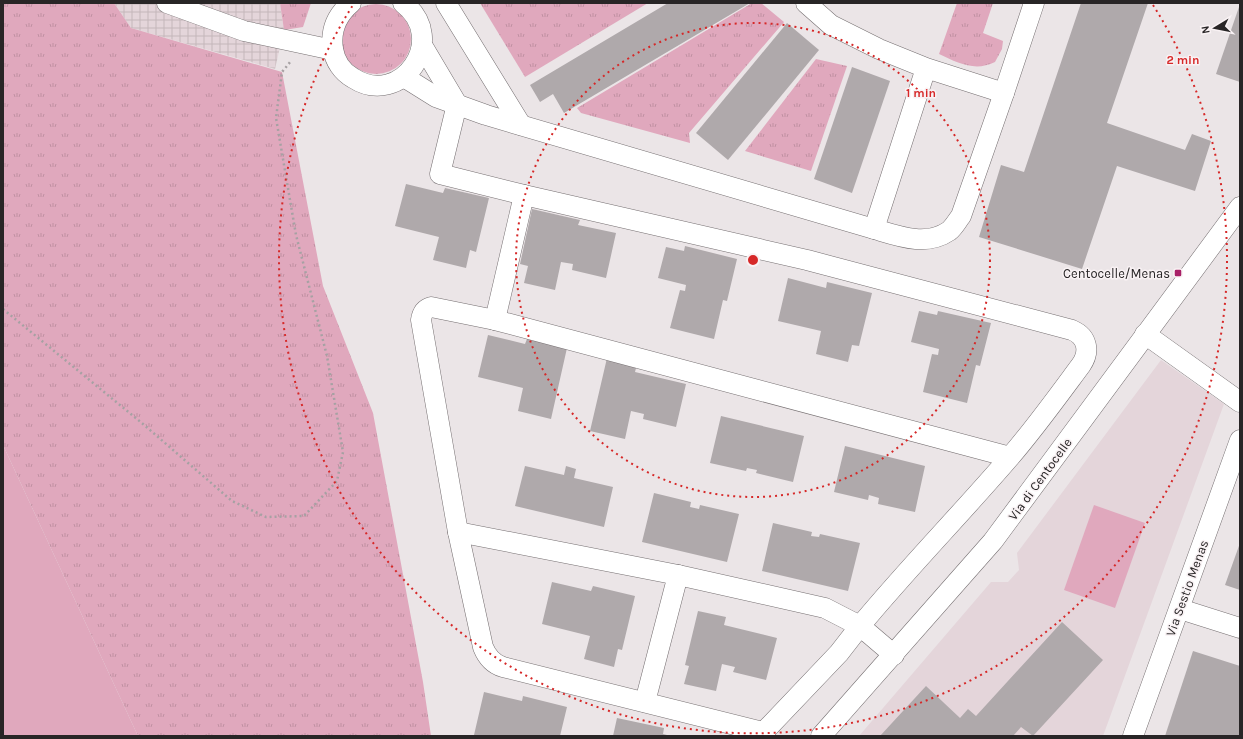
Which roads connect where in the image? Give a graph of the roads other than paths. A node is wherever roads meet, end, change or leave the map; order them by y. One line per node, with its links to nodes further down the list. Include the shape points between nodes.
1 (167, 3): 8 (street, via 244,31)
2 (403, 3): 7 (street, via 416,18)
3 (446, 3): 13 (street)
4 (806, 3): 9 (street, via 831,25 879,49)
5 (1034, 3): 11 (street)
6 (345, 6): 8 (street, via 333,30)
7 (422, 45): 10 (street, via 416,63); 12 (street)
8 (333, 50): 10 (street, via 341,68 348,75 366,84 386,85)
9 (926, 68): 11 (street); 16 (street)
10 (404, 77): 12 (street, via 424,91)
11 (1004, 94): 16 (street, via 961,216 950,230 936,238 920,240)
12 (457, 104): 13 (street); 14 (street, via 440,174)
13 (521, 125): 16 (street)
14 (524, 195): 17 (street); 21 (street, via 807,260 1077,332 1086,345 1084,361)
15 (1240, 206): 18 (street, Via di Centocelle)
16 (874, 229)
17 (495, 320): 21 (street); 22 (street, via 431,307 422,312 421,320)
18 (1145, 334): 19 (street); 27 (street, Via di Centocelle, via 1017,510)
19 (1240, 402)
20 (1239, 445): 24 (street, Via Sestio Menas)
21 (1010, 457): 25 (street, via 889,590)
22 (458, 532): 23 (street); 28 (street, via 483,647 491,660 503,667)
23 (678, 575): 25 (street, via 825,608); 28 (street)
24 (1180, 609): 26 (street); 31 (street, Via Sestio Menas)
25 (860, 626): 27 (street); 29 (street, via 839,654)
26 (1240, 628)
27 (894, 655): 30 (street, Via di Centocelle)
28 (645, 702): 29 (street)
29 (761, 734)
30 (821, 736)
31 (1133, 736)

